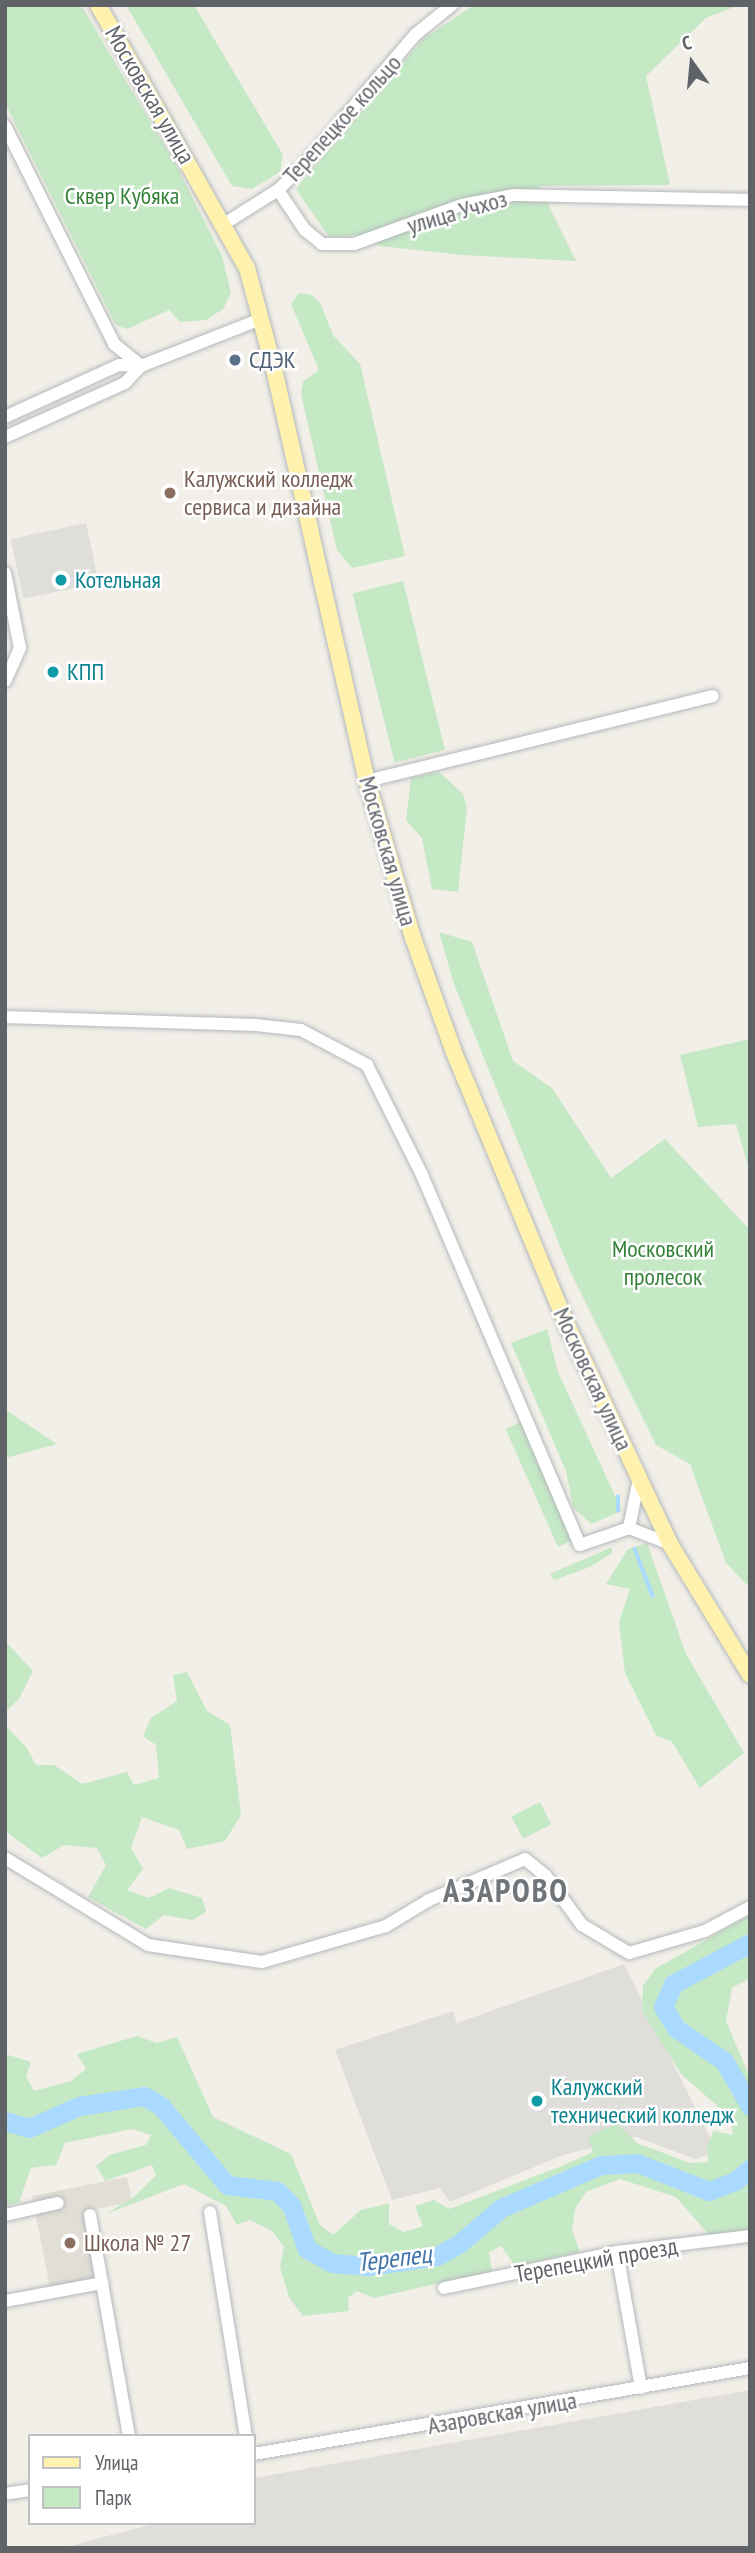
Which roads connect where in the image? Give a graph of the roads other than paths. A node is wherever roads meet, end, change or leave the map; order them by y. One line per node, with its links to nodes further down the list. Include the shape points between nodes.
1 (99, 5): 6 (main road, Московская улица)
2 (452, 5): 4 (street, Терепецкое кольцо, via 416,34)
3 (5, 126): 8 (street, via 114,344)
4 (278, 190): 5 (street, улица Учхоз, via 305,230 322,244 354,244 463,205 514,195); 6 (street, Терепецкое кольцо)
5 (750, 200)
6 (224, 224): 7 (main road, Московская улица, via 247,268)
7 (261, 319): 8 (street); 14 (main road, Московская улица)
8 (141, 366): 9 (street, via 119,365); 10 (street, via 125,383)
9 (5, 416)
10 (5, 437)
11 (5, 573): 12 (street, via 20,648)
12 (5, 681)
13 (713, 696): 14 (street)
14 (367, 781): 16 (main road, Московская улица, via 413,938 453,1049 568,1327)
15 (5, 1017): 17 (street, via 301,1030 368,1065 422,1175 580,1545)
16 (639, 1479): 17 (street); 18 (main road, Московская улица)
17 (629, 1528): 18 (street)
18 (670, 1544): 19 (main road, Московская улица)
19 (750, 1675)
20 (5, 1858): 21 (street, via 148,1945 262,1962 386,1926 429,1900 525,1859 546,1876 582,1925 629,1953 705,1931)
21 (750, 1907)
22 (58, 2203): 24 (street)
23 (210, 2212): 34 (street)
24 (5, 2215)
25 (90, 2215): 28 (street)
26 (750, 2236): 27 (street, Терепецкий проезд)
27 (617, 2252): 29 (street, Терепецкий проезд); 32 (street)
28 (102, 2283): 30 (street); 33 (street)
29 (444, 2288)
30 (5, 2301)
31 (750, 2368): 32 (street, Азаровская улица)
32 (641, 2388): 35 (street, Азаровская улица)
33 (130, 2434)
34 (246, 2434)
35 (256, 2454)
36 (28, 2490): 37 (street)
37 (5, 2494)

